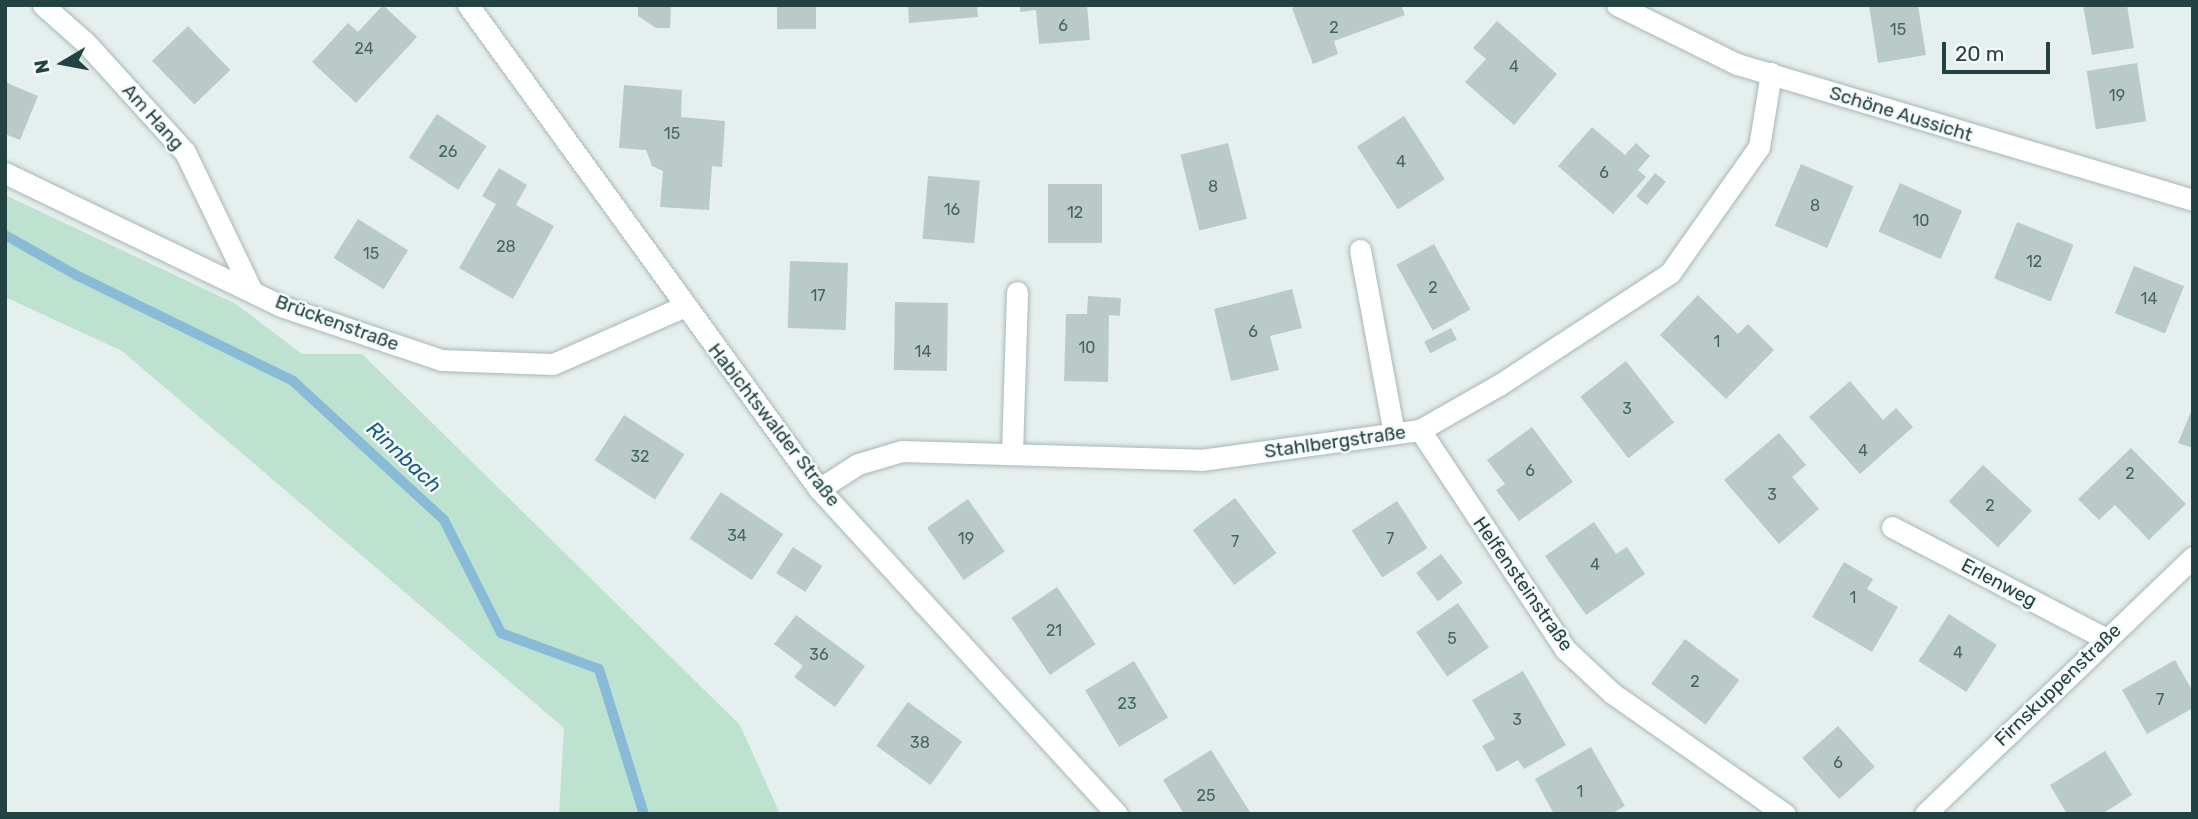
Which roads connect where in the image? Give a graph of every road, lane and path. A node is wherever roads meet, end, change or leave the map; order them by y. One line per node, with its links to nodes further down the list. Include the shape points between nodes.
1 (43, 5): 8 (street, Am Hang, via 86,43 185,152)
2 (468, 5): 10 (street, Habichtswalder Straße)
3 (1617, 5): 4 (street, Schöne Aussicht, via 1737,64)
4 (1771, 74): 6 (street, Schöne Aussicht); 11 (street, Stahlbergstraße, via 1759,147 1670,273 1499,385)
5 (5, 173): 8 (street, Brückenstraße)
6 (2193, 200)
7 (1360, 250): 12 (street)
8 (251, 289): 10 (street, Brückenstraße, via 281,306 441,360 553,364)
9 (1017, 292): 13 (street)
10 (683, 307): 14 (street, Habichtswalder Straße)
11 (1420, 430): 12 (street, Stahlbergstraße); 19 (street, Helfensteinstraße, via 1565,649 1612,693)
12 (1394, 433): 13 (street, Stahlbergstraße, via 1201,460)
13 (1012, 453): 14 (street, Stahlbergstraße, via 902,451 858,464)
14 (819, 489): 18 (street, Habichtswalder Straße)
15 (1892, 527): 17 (street, Erlenweg)
16 (2193, 557): 17 (street, Firnskuppenstraße)
17 (2106, 639): 20 (street, Firnskuppenstraße)
18 (1117, 814)
19 (1785, 814)
20 (1925, 814)

